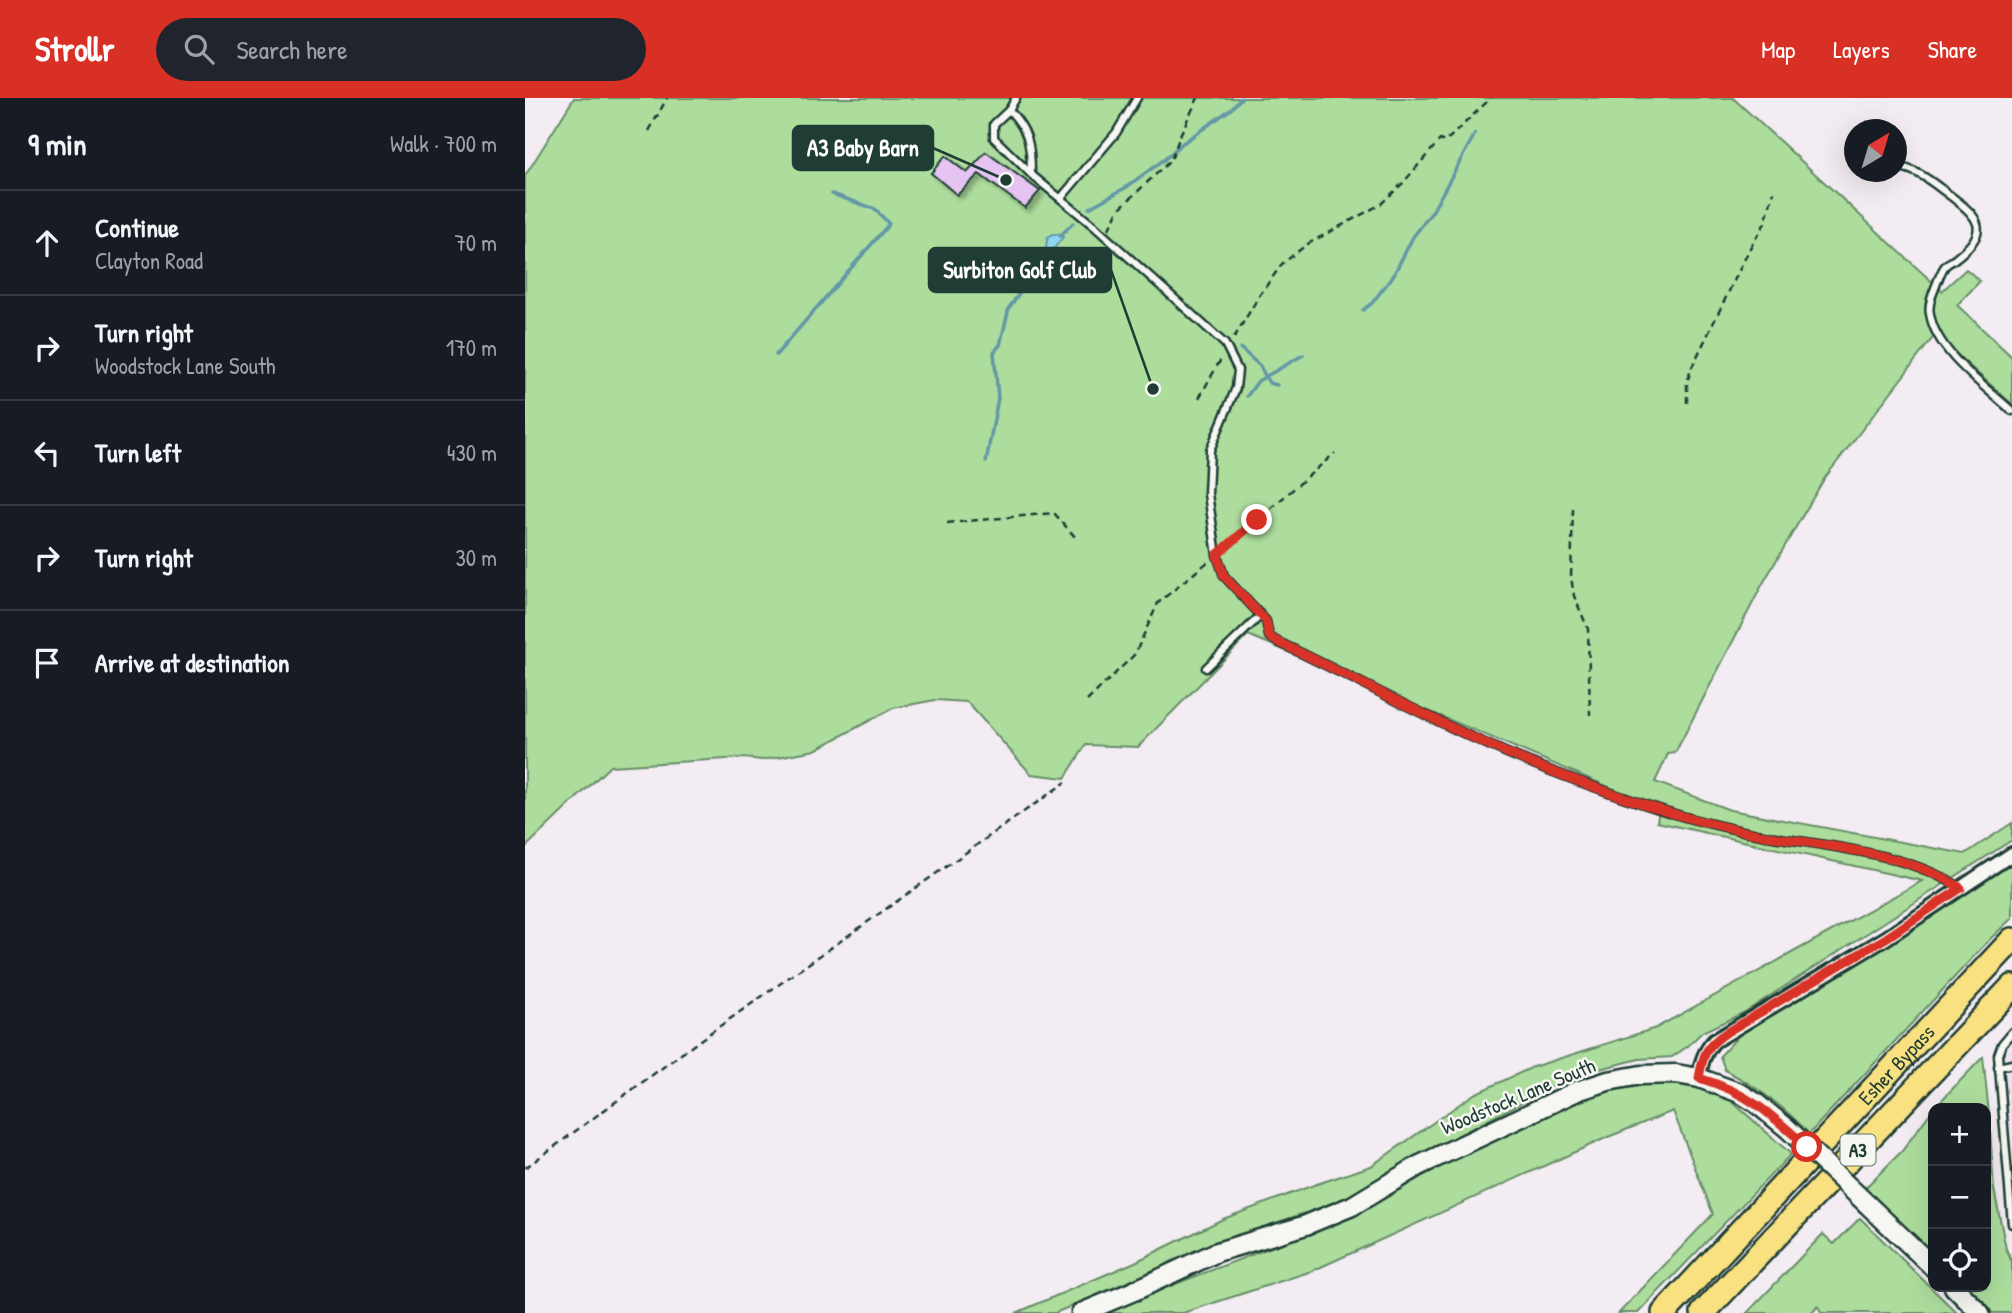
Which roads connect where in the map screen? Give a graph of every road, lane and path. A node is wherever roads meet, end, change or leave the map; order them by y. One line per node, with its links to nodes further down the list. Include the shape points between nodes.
1 (667, 98): 7 (path)
2 (1016, 98): 6 (lane)
3 (1137, 98): 11 (lane, via 1115,133)
4 (1198, 98): 12 (path, via 1171,160 1118,210)
5 (1490, 98): 13 (path, via 1445,142 1440,140 1381,204 1306,245 1282,264)
6 (1009, 110): 9 (lane, via 1028,137); 9 (lane, via 994,124 994,138)
7 (649, 131)
8 (1907, 168): 17 (lane, via 1940,188 1978,223 1976,238 1945,265 1929,313 1942,345)
9 (1031, 174): 11 (lane)
10 (1774, 191): 16 (path, via 1765,223 1691,369)
11 (1061, 198): 12 (lane)
12 (1105, 236): 22 (lane, via 1225,344 1238,370 1236,388 1210,450 1208,494)
13 (1233, 340)
14 (1226, 351): 15 (path)
15 (1199, 398)
16 (1688, 403)
17 (2012, 411)
18 (1335, 453): 22 (path)
19 (1573, 509): 26 (path, via 1571,577 1588,629)
20 (947, 523): 21 (path, via 1054,513)
21 (1076, 538)
22 (1217, 555): 23 (lane, via 1224,576); 25 (path, via 1158,604 1135,654)
23 (1261, 615): 24 (lane); 29 (lane, via 1269,636 1276,641 1491,746 1598,788 1667,812 1752,833 1852,849 1914,866)
24 (1206, 668)
25 (1087, 701)
26 (1590, 715)
27 (1066, 782): 36 (path)
28 (2012, 854): 29 (street)
29 (1961, 888): 35 (street, via 1714,1041 1707,1048)
30 (2012, 940): 41 (highway, Esher Bypass / A3)
31 (2012, 987): 42 (highway, Esher Bypass / A3)
32 (2012, 1032): 34 (lane, via 2002,1044)
33 (2012, 1064): 34 (lane)
34 (1998, 1067): 37 (lane)
35 (1699, 1078): 38 (street, Woodstock Lane South, bridge, via 1756,1103); 40 (street, Woodstock Lane South, via 1641,1075 1577,1091 1418,1166 1352,1206 1217,1252)
36 (525, 1168)
37 (2012, 1222)
38 (1928, 1262)
39 (1959, 1292): 43 (street)
40 (1080, 1313)
41 (1664, 1313)
42 (1703, 1313)
43 (1980, 1313)

